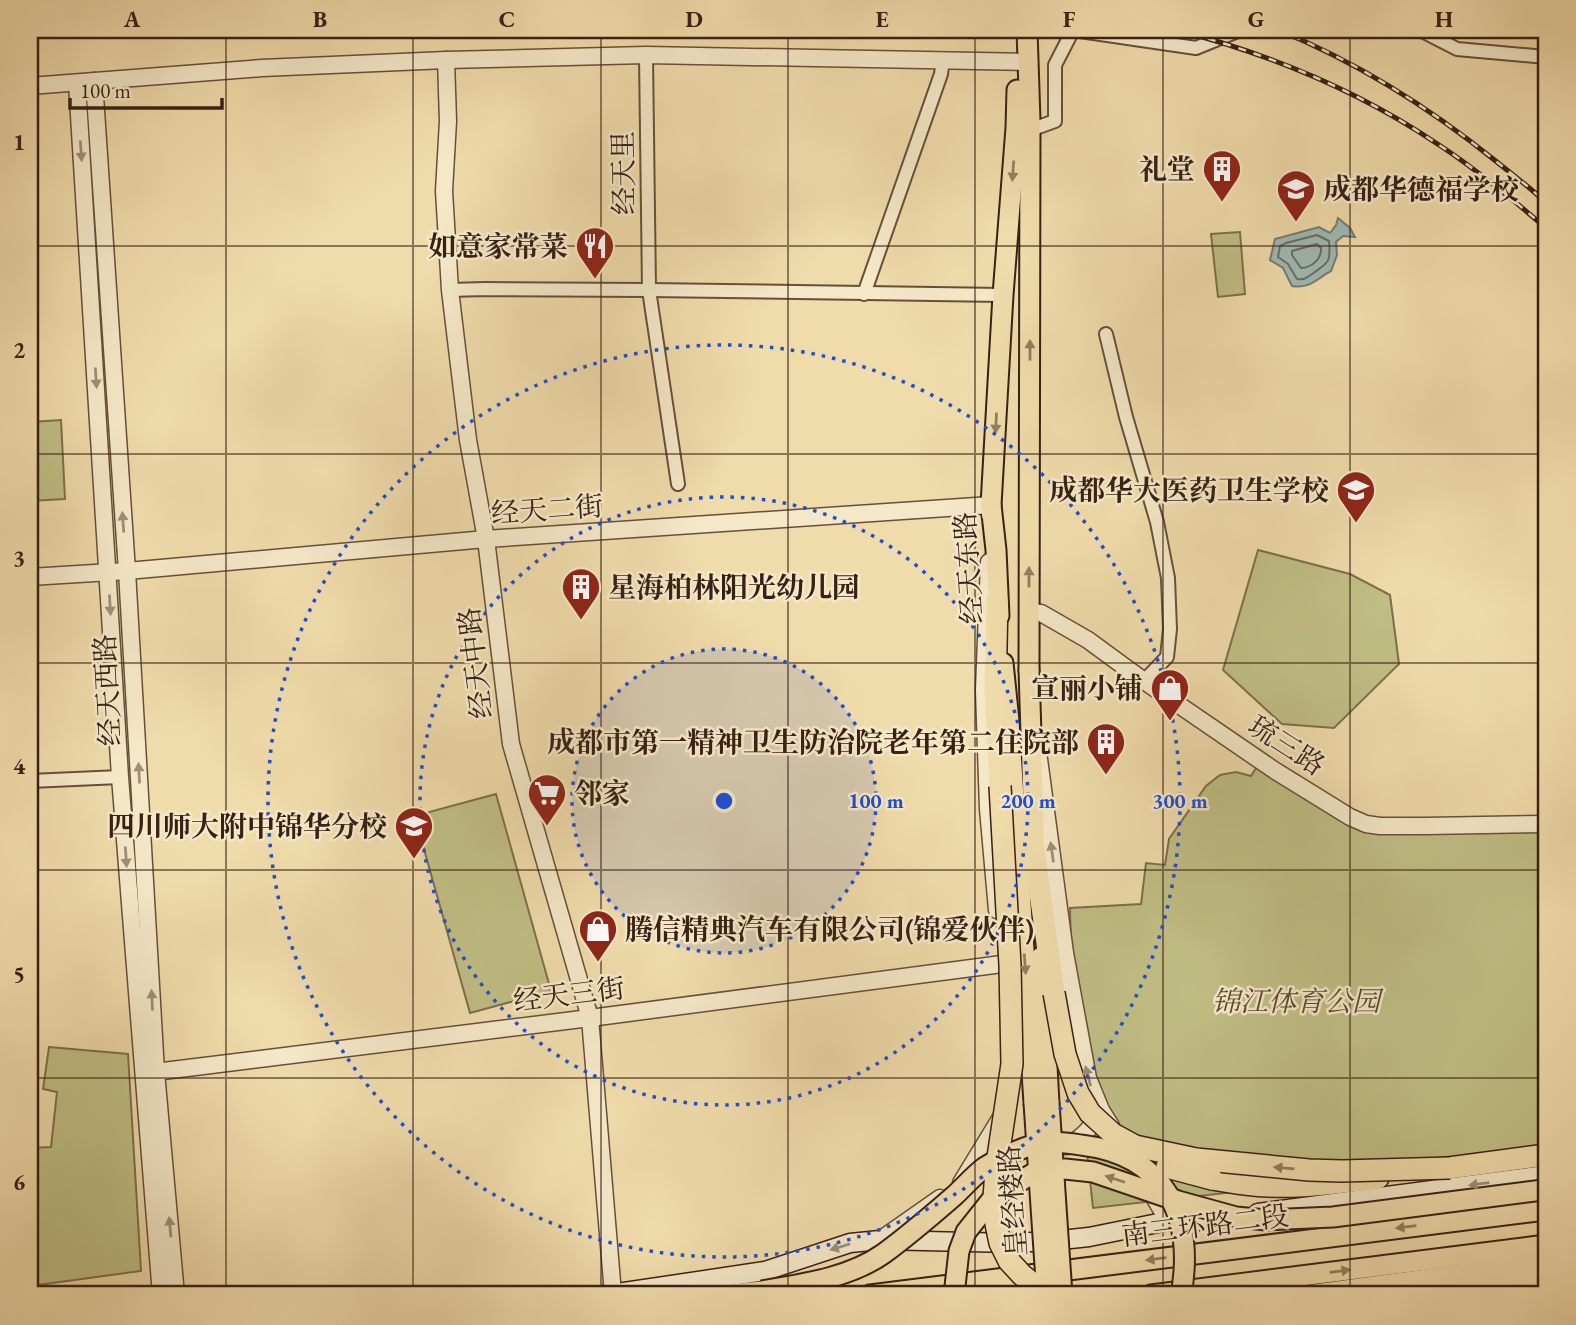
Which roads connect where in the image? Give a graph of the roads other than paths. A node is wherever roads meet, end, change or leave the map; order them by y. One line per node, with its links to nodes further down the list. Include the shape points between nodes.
1 (1016, 30): 9 (main road, 经天东路)
2 (1027, 30): 9 (main road, 经天东路)
3 (1240, 30): 12 (street, via 1196,48 1073,30 1055,65 1055,121)
4 (1420, 30): 6 (street, via 1457,49)
5 (646, 55): 7 (street); 8 (street); 14 (street, 经天里)
6 (1546, 57)
7 (446, 60): 10 (street); 13 (street, 经天中路, via 444,191)
8 (943, 60): 9 (street); 15 (street, via 942,74)
9 (1023, 62): 12 (main road, 经天东路); 16 (main road, 经天东路, one-way to 16)
10 (85, 82): 11 (street); 21 (street, 经天西路, one-way to 10); 22 (street, 经天西路, one-way to 22)
11 (30, 86)
12 (1030, 130): 25 (main road, 经天东路, one-way to 12)
13 (450, 290): 14 (street); 20 (street, 经天中路, via 468,440)
14 (649, 290): 15 (street); 18 (street, 经天里)
15 (864, 294): 16 (street)
16 (1003, 295): 19 (main road, 经天东路, one-way to 19)
17 (1106, 334): 27 (street, via 1168,578 1167,657)
18 (678, 484)
19 (991, 505): 20 (street, 经天二街); 24 (main road, 经天东路); 32 (street, via 984,690 988,809)
20 (486, 539): 21 (street, 经天二街); 33 (street, 经天中路, via 511,744)
21 (127, 571): 22 (street, 经天二街); 34 (street, 经天西路, one-way to 21)
22 (108, 573): 23 (street, 经天二街); 28 (street, 经天西路, one-way to 28)
23 (30, 577)
24 (997, 600): 35 (main road, 经天东路, one-way to 35); 55 (highway, bridge, via 995,692 1012,1063 994,1198 1000,1243 1009,1261)
25 (1029, 612): 26 (main road, 经天东路); 27 (street, 琉三路, via 1041,613 1088,640)
26 (1029, 670): 31 (main road, 经天东路); 36 (street, one-way to 26, via 1088,1077 1065,953)
27 (1144, 681): 30 (street, 琉三路, via 1274,770 1366,824)
28 (120, 777): 29 (street); 34 (street, 经天西路, one-way to 34)
29 (30, 781)
30 (1546, 824)
31 (1034, 850): 35 (main road, 经天东路); 40 (highway, one-way to 31, bridge, via 1309,1170 1196,1159 1135,1146 1113,1134 1090,1113 1065,1054)
32 (1002, 964): 33 (street, 经天三街); 37 (street, via 1013,1087)
33 (590, 1018): 34 (street, 经天三街); 51 (street, 经天中路)
34 (149, 1073): 49 (street, 经天西路); 50 (street, 经天西路, one-way to 34)
35 (1042, 1103): 55 (main road, 皇经楼路, bridge); 56 (main road, 皇经楼路, bridge)
36 (1101, 1110): 37 (street, via 1082,1138 1062,1149 1034,1152 1016,1143); 43 (street)
37 (1000, 1119): 44 (street, via 960,1184)
38 (1121, 1154): 40 (highway, bridge, via 1212,1179 1274,1186); 52 (main road, bridge, via 1055,1141 1026,1147 986,1166 882,1255 856,1268 808,1283); 58 (main road, bridge, via 1164,1186 1179,1215 1185,1272)
39 (1546, 1156): 40 (highway)
40 (1450, 1168)
41 (1545, 1185): 43 (main road, one-way to 43); 54 (main road, one-way to 54, bridge, via 1333,1217 1266,1220 1178,1201 1093,1172 1065,1169 1032,1174 993,1198 975,1219 959,1251)
42 (1546, 1210): 53 (main road, 南三环路二段, one-way to 53)
43 (1168, 1221): 44 (main road, via 1090,1237 1013,1243)
44 (880, 1240): 51 (main road, one-way to 51, via 850,1243 765,1271)
45 (1546, 1245): 57 (main road, one-way to 45)
46 (1546, 1263): 59 (main road)
47 (1546, 1275): 60 (highway)
48 (1546, 1293): 61 (main road)
49 (161, 1295)
50 (176, 1295)
51 (609, 1295)
52 (724, 1295)
53 (870, 1295)
54 (954, 1295)
55 (1047, 1295)
56 (1062, 1295)
57 (1151, 1295)
58 (1181, 1295)
59 (1308, 1295)
60 (1404, 1295)
61 (1529, 1295)

